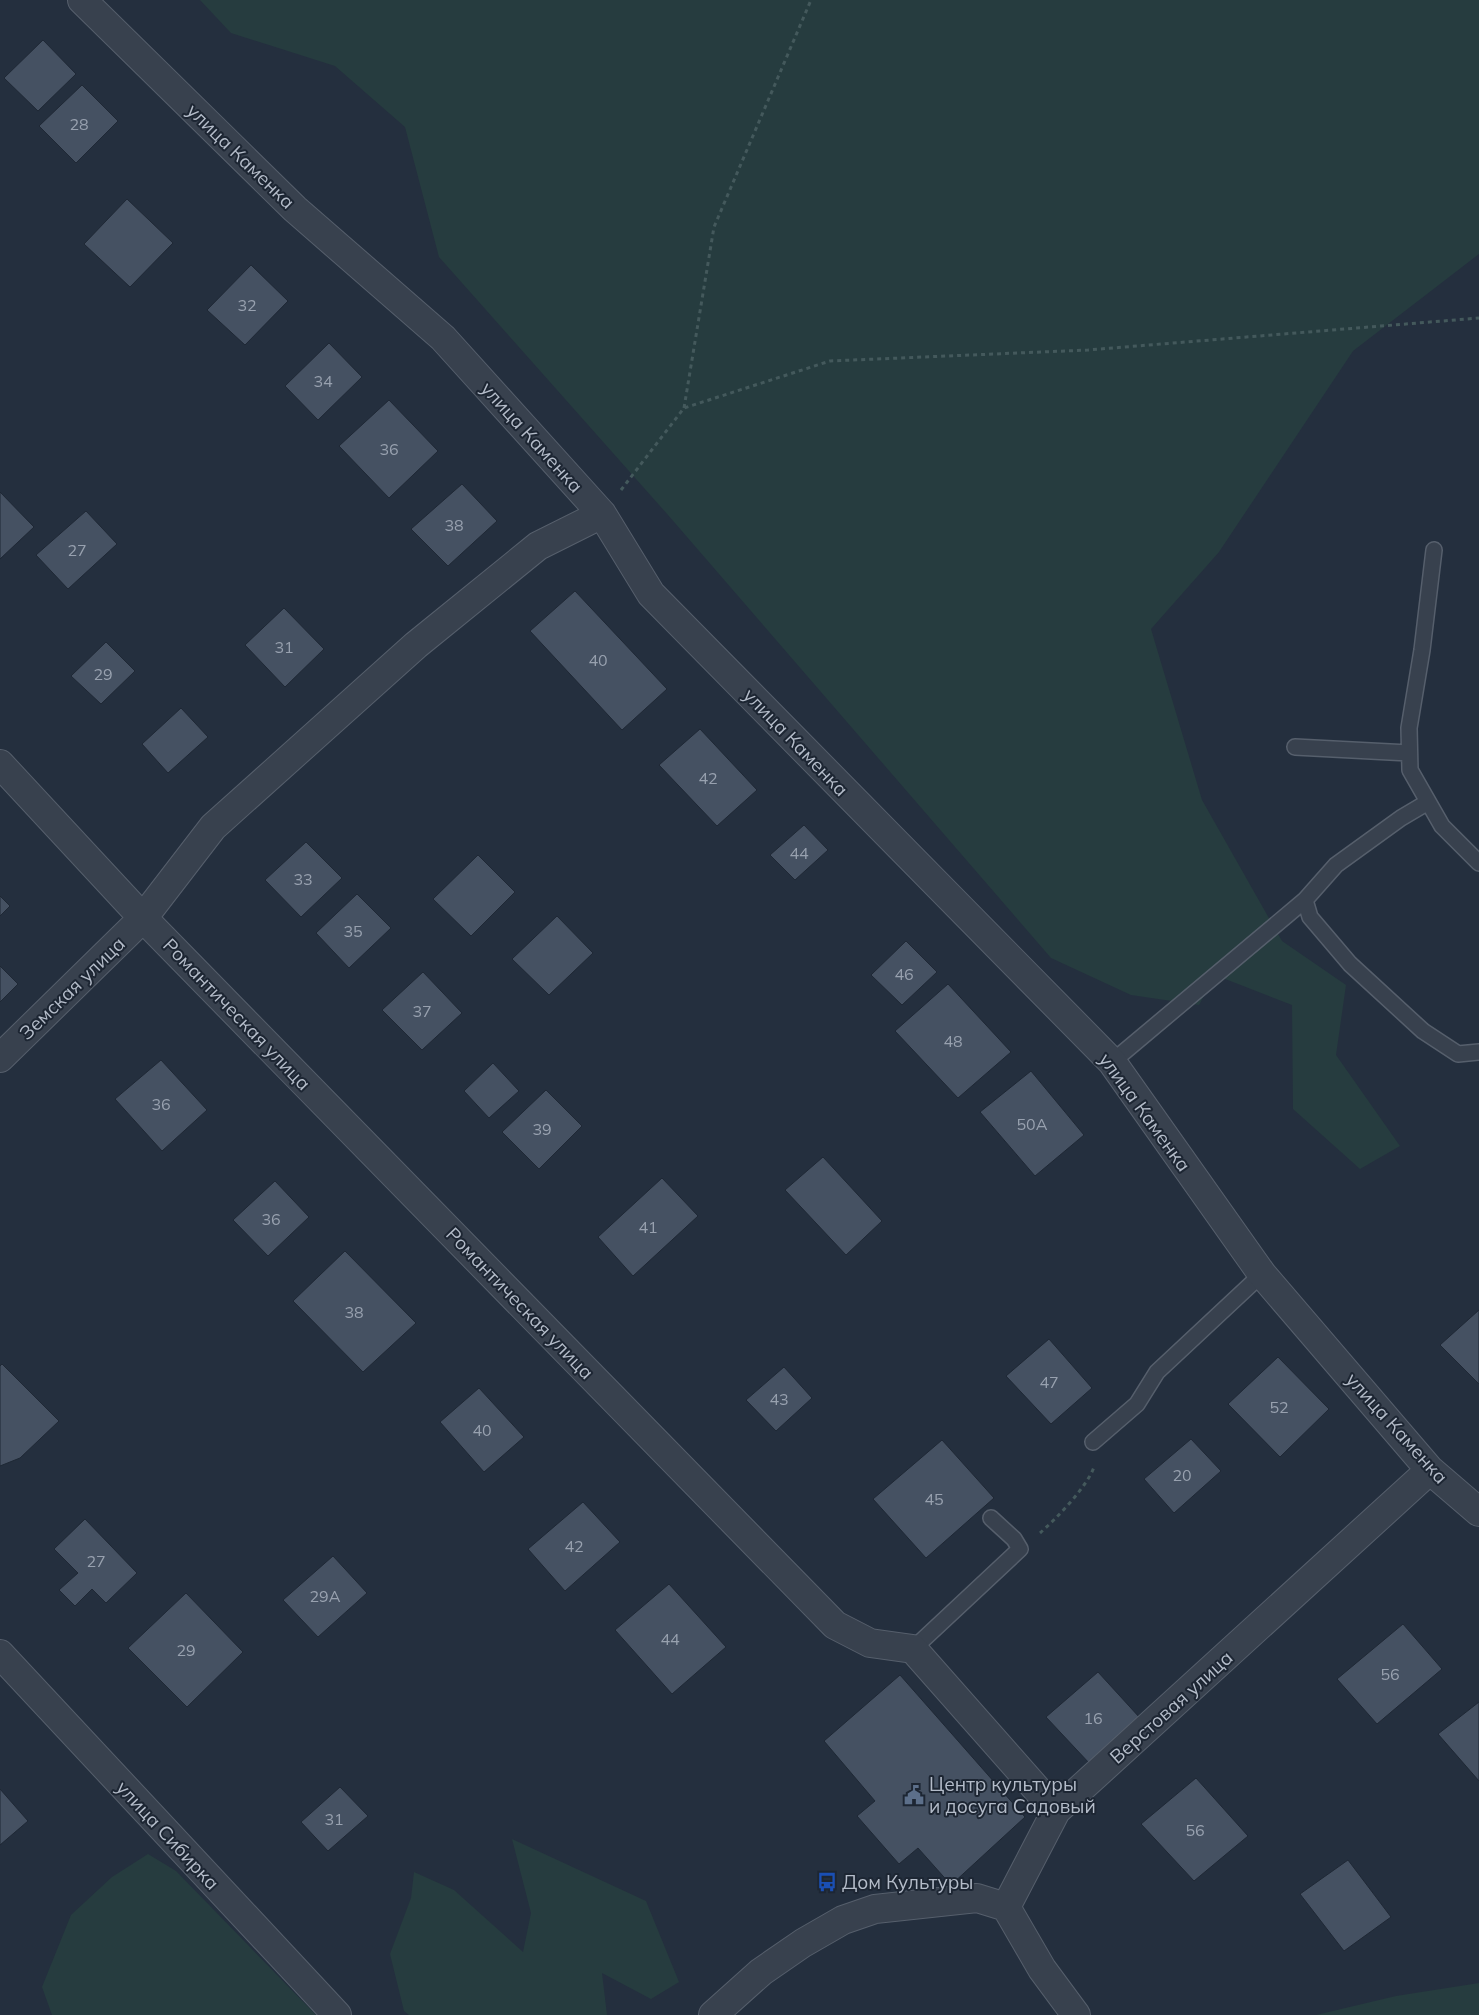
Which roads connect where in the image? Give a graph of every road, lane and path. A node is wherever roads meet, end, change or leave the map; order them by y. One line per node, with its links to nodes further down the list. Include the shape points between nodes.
1 (82, 0): 5 (street, улица Каменка, via 295,209 443,338)
2 (811, 0): 4 (path, via 714,227)
3 (1479, 318): 4 (path, via 1088,350 830,361)
4 (684, 408): 5 (path)
5 (602, 514): 13 (street, Земская улица, via 538,546 416,645 213,827); 16 (street, улица Каменка, via 651,594)
6 (1434, 550): 8 (lane, via 1409,728)
7 (1295, 747): 8 (lane)
8 (1409, 753): 10 (lane, via 1410,770)
9 (0, 764): 13 (street, Романтическая улица)
10 (1428, 802): 11 (lane, via 1442,826); 12 (lane, via 1336,865)
11 (1479, 863)
12 (1305, 900): 14 (lane, via 1310,917 1350,964 1423,1031 1458,1054); 16 (lane)
13 (144, 918): 15 (street, Земская улица); 23 (street, Романтическая улица, via 835,1626 870,1643)
14 (1479, 1052)
15 (0, 1058)
16 (1112, 1062): 17 (street, улица Каменка)
17 (1262, 1274): 18 (lane, via 1157,1372 1137,1404); 19 (street, улица Каменка)
18 (1093, 1442): 22 (path, via 1097,1459 1092,1474 1043,1530)
19 (1430, 1470): 20 (street, улица Каменка); 25 (street, Верстовая улица)
20 (1479, 1512)
21 (991, 1518): 22 (lane)
22 (1020, 1549): 23 (lane)
23 (913, 1649): 25 (street)
24 (0, 1654): 27 (street, улица Сибирка)
25 (1056, 1811): 26 (street, Верстовая улица)
26 (1006, 1907): 28 (street, via 977,1898 875,1909 843,1920 761,1972); 29 (street, via 1042,1969)
27 (337, 2015)
28 (713, 2015)
29 (1076, 2015)

